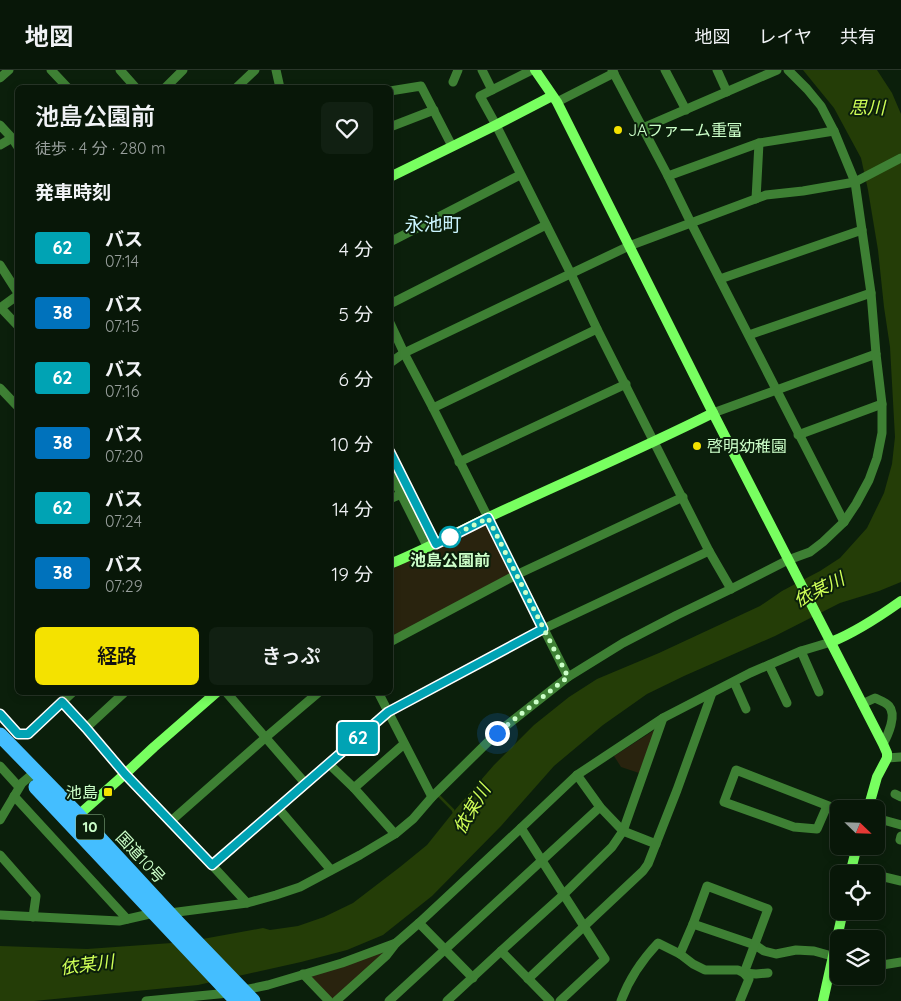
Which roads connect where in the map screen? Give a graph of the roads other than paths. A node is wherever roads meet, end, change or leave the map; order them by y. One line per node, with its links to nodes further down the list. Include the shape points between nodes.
1 (9, 70): 15 (street)
2 (52, 70): 17 (street)
3 (120, 70): 18 (street)
4 (183, 70): 19 (street)
5 (255, 70): 20 (street)
6 (276, 70): 21 (street)
7 (458, 70): 16 (street)
8 (482, 70): 22 (street)
9 (534, 70): 22 (street); 25 (street)
10 (665, 70): 27 (street)
11 (717, 70): 24 (street)
12 (777, 70): 24 (street)
13 (788, 70): 32 (street, via 821,106)
14 (613, 72): 25 (street); 31 (street)
15 (0, 78)
16 (452, 82)
17 (65, 85)
18 (133, 85)
19 (168, 85)
20 (239, 85)
21 (279, 85)
22 (492, 90): 29 (street, via 480,96)
23 (393, 91): 26 (street, via 421,86)
24 (727, 92): 27 (street)
25 (554, 99): 29 (street); 48 (street)
26 (434, 110): 30 (street); 37 (street)
27 (686, 110): 31 (street)
28 (0, 125): 33 (street)
29 (496, 125): 37 (street); 39 (street)
30 (393, 126)
31 (643, 128): 41 (street)
32 (834, 131): 35 (street); 42 (street)
33 (12, 138): 34 (street); 36 (street)
34 (15, 142)
35 (760, 143): 41 (street); 43 (street)
36 (0, 145)
37 (452, 146): 40 (street)
38 (901, 158): 42 (street)
39 (520, 175): 45 (street); 47 (street)
40 (393, 176)
41 (668, 176): 44 (street)
42 (857, 181): 43 (street); 46 (street)
43 (756, 199): 44 (street)
44 (691, 223): 48 (street); 51 (street)
45 (546, 225): 50 (street); 55 (street)
46 (862, 230): 51 (street); 53 (street)
47 (393, 240)
48 (629, 246): 50 (street); 70 (street)
49 (0, 264): 52 (street)
50 (571, 274): 59 (street); 61 (street)
51 (720, 279): 60 (street)
52 (15, 289)
53 (871, 293): 60 (street); 62 (street)
54 (15, 296): 56 (street)
55 (393, 302)
56 (1, 308): 57 (street)
57 (15, 323)
58 (393, 329): 61 (street)
59 (598, 330): 64 (street); 69 (street)
60 (748, 335): 66 (street)
61 (404, 353): 63 (street); 69 (street)
62 (876, 354): 66 (street); 68 (street)
63 (393, 361)
64 (626, 384): 72 (street); 74 (street)
65 (0, 388): 67 (street)
66 (776, 390): 70 (street); 71 (street)
67 (15, 404)
68 (882, 404): 71 (street); 80 (street, via 882,433 877,458 869,480)
69 (433, 408): 74 (street)
70 (713, 413): 72 (street); 84 (street)
71 (798, 435): 80 (street)
72 (655, 442): 78 (street); 79 (street)
73 (393, 460): 76 (street)
74 (459, 462): 79 (street)
75 (393, 476): 76 (street)
76 (405, 492): 77 (street); 81 (street)
77 (393, 497)
78 (683, 497): 82 (street); 85 (street)
79 (488, 518): 81 (street); 85 (street)
80 (844, 522): 84 (street, via 810,552)
81 (432, 546): 83 (street)
82 (709, 550): 86 (street); 88 (street)
83 (393, 563)
84 (790, 563): 86 (street); 89 (street)
85 (516, 575): 88 (street); 90 (street)
86 (731, 589): 93 (street, via 623,643)
87 (901, 601): 89 (street, via 840,638)
88 (543, 629): 93 (street); 107 (street)
89 (829, 638): 91 (street); 105 (street)
90 (393, 640)
91 (801, 651): 92 (street); 95 (street)
92 (769, 665): 94 (street); 104 (street)
93 (568, 677): 126 (street, via 497,733)
94 (734, 682): 96 (street); 106 (street)
95 (819, 692)
96 (712, 693): 109 (street); 140 (street)
97 (70, 695): 103 (street)
98 (122, 695): 110 (street)
99 (215, 695): 120 (street)
100 (229, 695): 112 (street)
101 (315, 695): 112 (street)
102 (380, 695): 107 (street)
103 (62, 702): 108 (street, via 28,734 18,734); 110 (street)
104 (787, 703)
105 (862, 704): 114 (street); 114 (street, via 875,698 892,711 890,730)
106 (746, 709)
107 (388, 712): 113 (street); 118 (street)
108 (0, 714)
109 (663, 718): 121 (street); 138 (street)
110 (86, 728): 120 (street)
111 (0, 735): 122 (highway, 国道10号 / 10)
112 (265, 738): 123 (street); 134 (street)
113 (404, 744): 124 (street); 126 (street)
114 (882, 744): 117 (street)
115 (0, 748): 122 (highway, 国道10号 / 10)
116 (901, 757): 117 (street)
117 (887, 758): 127 (street)
118 (329, 764): 123 (street); 124 (street)
119 (0, 766): 122 (street)
120 (125, 774): 132 (street); 134 (street)
121 (576, 776): 129 (street); 137 (street)
122 (27, 779): 125 (street); 132 (highway, 国道10号 / 10)
123 (305, 784): 131 (street)
124 (354, 788): 139 (street)
125 (14, 796): 133 (street); 152 (street)
126 (432, 797): 139 (street)
127 (871, 800)
128 (827, 806): 128 (street, via 736,770 724,802 794,828 817,829); 130 (street)
129 (600, 807): 138 (street); 142 (street)
130 (830, 807)
131 (278, 808): 143 (street); 144 (street)
132 (74, 819): 149 (highway, 国道10号 / 10); 153 (highway, 国道10号 / 10)
133 (0, 820)
134 (171, 821): 143 (street)
135 (885, 821): 136 (street)
136 (901, 825)
137 (520, 828): 142 (street); 154 (street)
138 (623, 831): 140 (street); 147 (street, via 612,847)
139 (395, 834): 144 (street)
140 (656, 844): 156 (street, via 643,871)
141 (0, 855): 151 (street, via 36,896)
142 (541, 860): 147 (street); 159 (street)
143 (212, 865): 148 (street)
144 (331, 870): 148 (street, via 300,887)
145 (885, 877): 146 (street)
146 (901, 881)
147 (563, 894): 156 (street); 160 (street)
148 (247, 903): 153 (street)
149 (154, 913): 152 (street); 153 (highway, 国道10号 / 10)
150 (0, 915): 151 (street)
151 (34, 917): 152 (street)
152 (127, 919)
153 (172, 921): 171 (highway, 国道10号 / 10)
154 (419, 924): 157 (street); 159 (street)
155 (693, 924): 158 (street); 158 (street, via 707,886 768,909); 161 (street)
156 (584, 926): 170 (street); 178 (street, via 605,959)
157 (396, 943): 167 (street); 174 (street)
158 (756, 945): 162 (street, via 776,954 796,950); 165 (street)
159 (444, 950): 169 (street); 175 (street)
160 (500, 951): 169 (street); 170 (street)
161 (680, 954): 165 (street, via 705,970 738,970); 179 (street, via 658,944 637,969)
162 (830, 955)
163 (901, 962): 164 (street)
164 (885, 965)
165 (744, 973): 166 (street); 180 (street, via 749,979)
166 (768, 973)
167 (303, 974): 171 (street); 173 (street)
168 (830, 977): 181 (street)
169 (472, 978): 176 (street)
170 (528, 978): 177 (street)
171 (237, 992): 172 (street)
172 (146, 1001)
173 (329, 1001)
174 (336, 1001)
175 (389, 1001)
176 (448, 1001)
177 (550, 1001)
178 (560, 1001)
179 (621, 1001)
180 (740, 1001)
181 (823, 1001)

